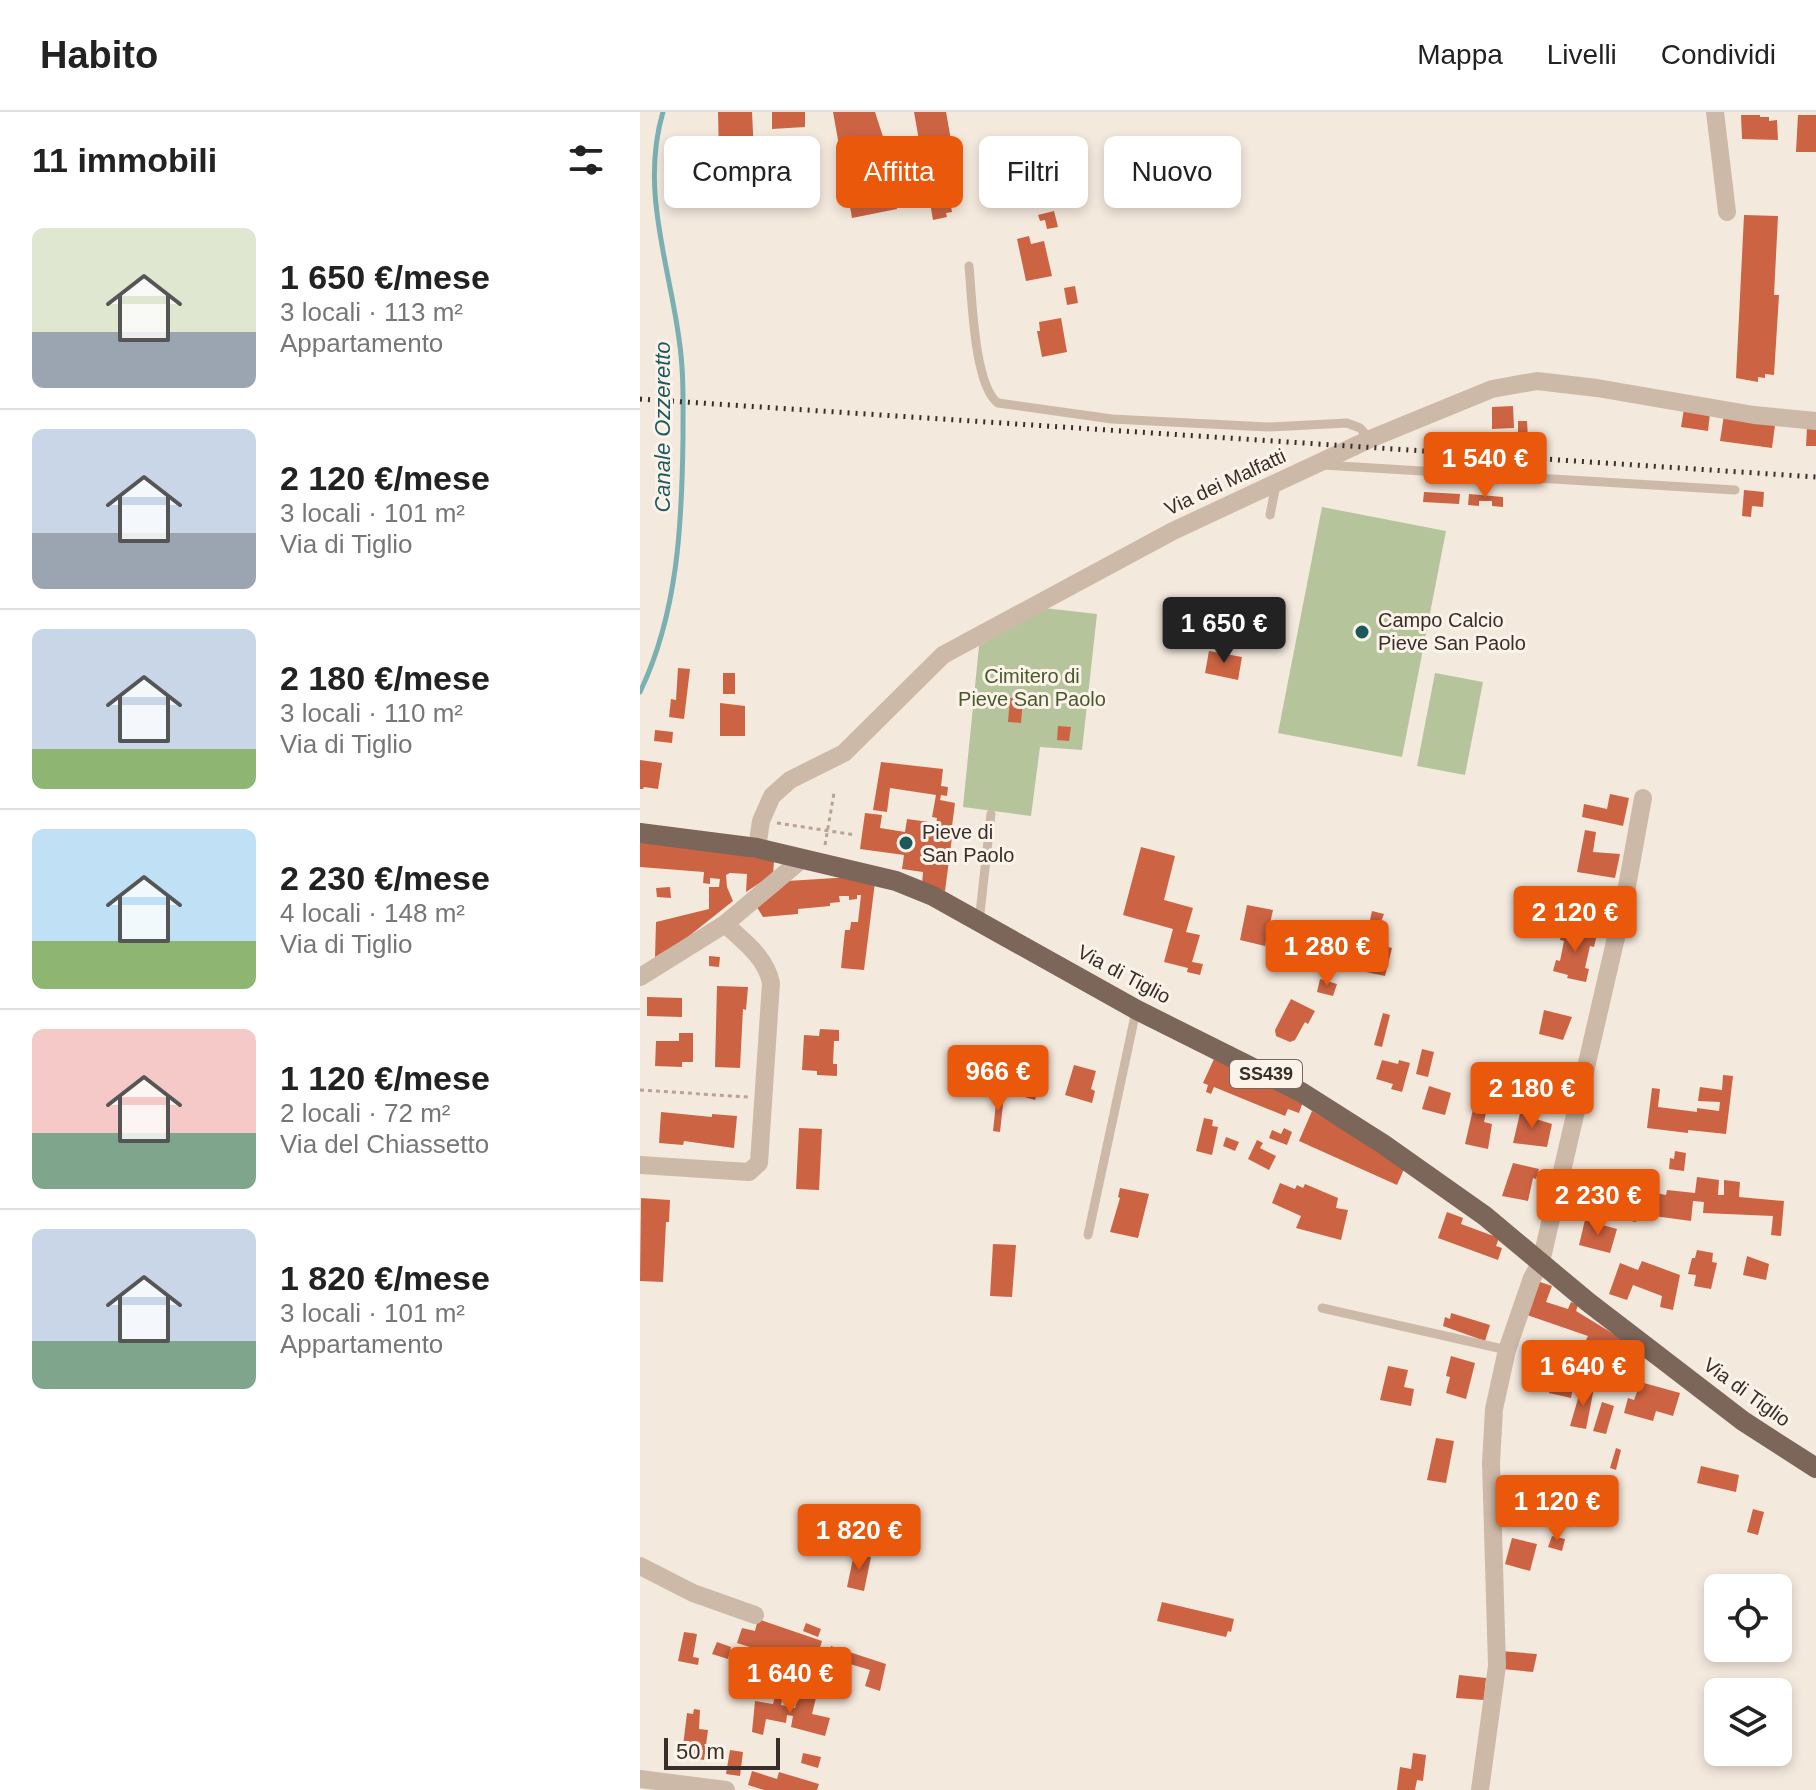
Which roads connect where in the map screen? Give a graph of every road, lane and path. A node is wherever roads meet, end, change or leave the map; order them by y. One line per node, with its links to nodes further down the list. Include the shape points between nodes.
1 (1715, 112): 2 (street)
2 (1727, 212)
3 (969, 266): 5 (lane, via 981,377 989,397 998,403 1112,419 1268,427 1347,423)
4 (1816, 421): 5 (street, Via dei Malfatti, via 1537,381 1492,389)
5 (1370, 439): 6 (street, Via dei Malfatti)
6 (1315, 464): 7 (street, Via dei Malfatti); 8 (lane)
7 (1277, 481): 9 (lane); 13 (street, Via dei Malfatti, via 943,655 844,753 790,780 772,796)
8 (1735, 490)
9 (1270, 515)
10 (834, 793): 14 (path)
11 (1643, 798): 27 (street)
12 (991, 814): 19 (lane)
13 (761, 821): 14 (path); 17 (street, Via dei Malfatti)
14 (828, 831): 16 (path); 18 (path)
15 (640, 833): 17 (main road, Via di Tiglio / SS439)
16 (856, 835)
17 (757, 848): 18 (main road, Via di Tiglio / SS439)
18 (812, 861): 19 (main road, Via di Tiglio / SS439, via 896,881); 20 (street)
19 (979, 922): 22 (main road, Via di Tiglio / SS439)
20 (725, 924): 21 (street); 24 (street, via 769,972)
21 (640, 977)
22 (1137, 1010): 26 (lane); 27 (main road, Via di Tiglio / SS439, via 1301,1092 1485,1216)
23 (640, 1090): 24 (path)
24 (763, 1098): 25 (street, via 759,1163 749,1172)
25 (640, 1165)
26 (1088, 1235)
27 (1541, 1262): 29 (street); 30 (main road, Via di Tiglio / SS439, via 1743,1421)
28 (1322, 1308): 29 (lane)
29 (1507, 1350): 35 (street, via 1494,1409 1491,1463 1497,1666)
30 (1816, 1468)
31 (640, 1566): 32 (street, via 693,1593)
32 (755, 1615)
33 (640, 1779): 34 (street)
34 (726, 1790)
35 (1480, 1790)

